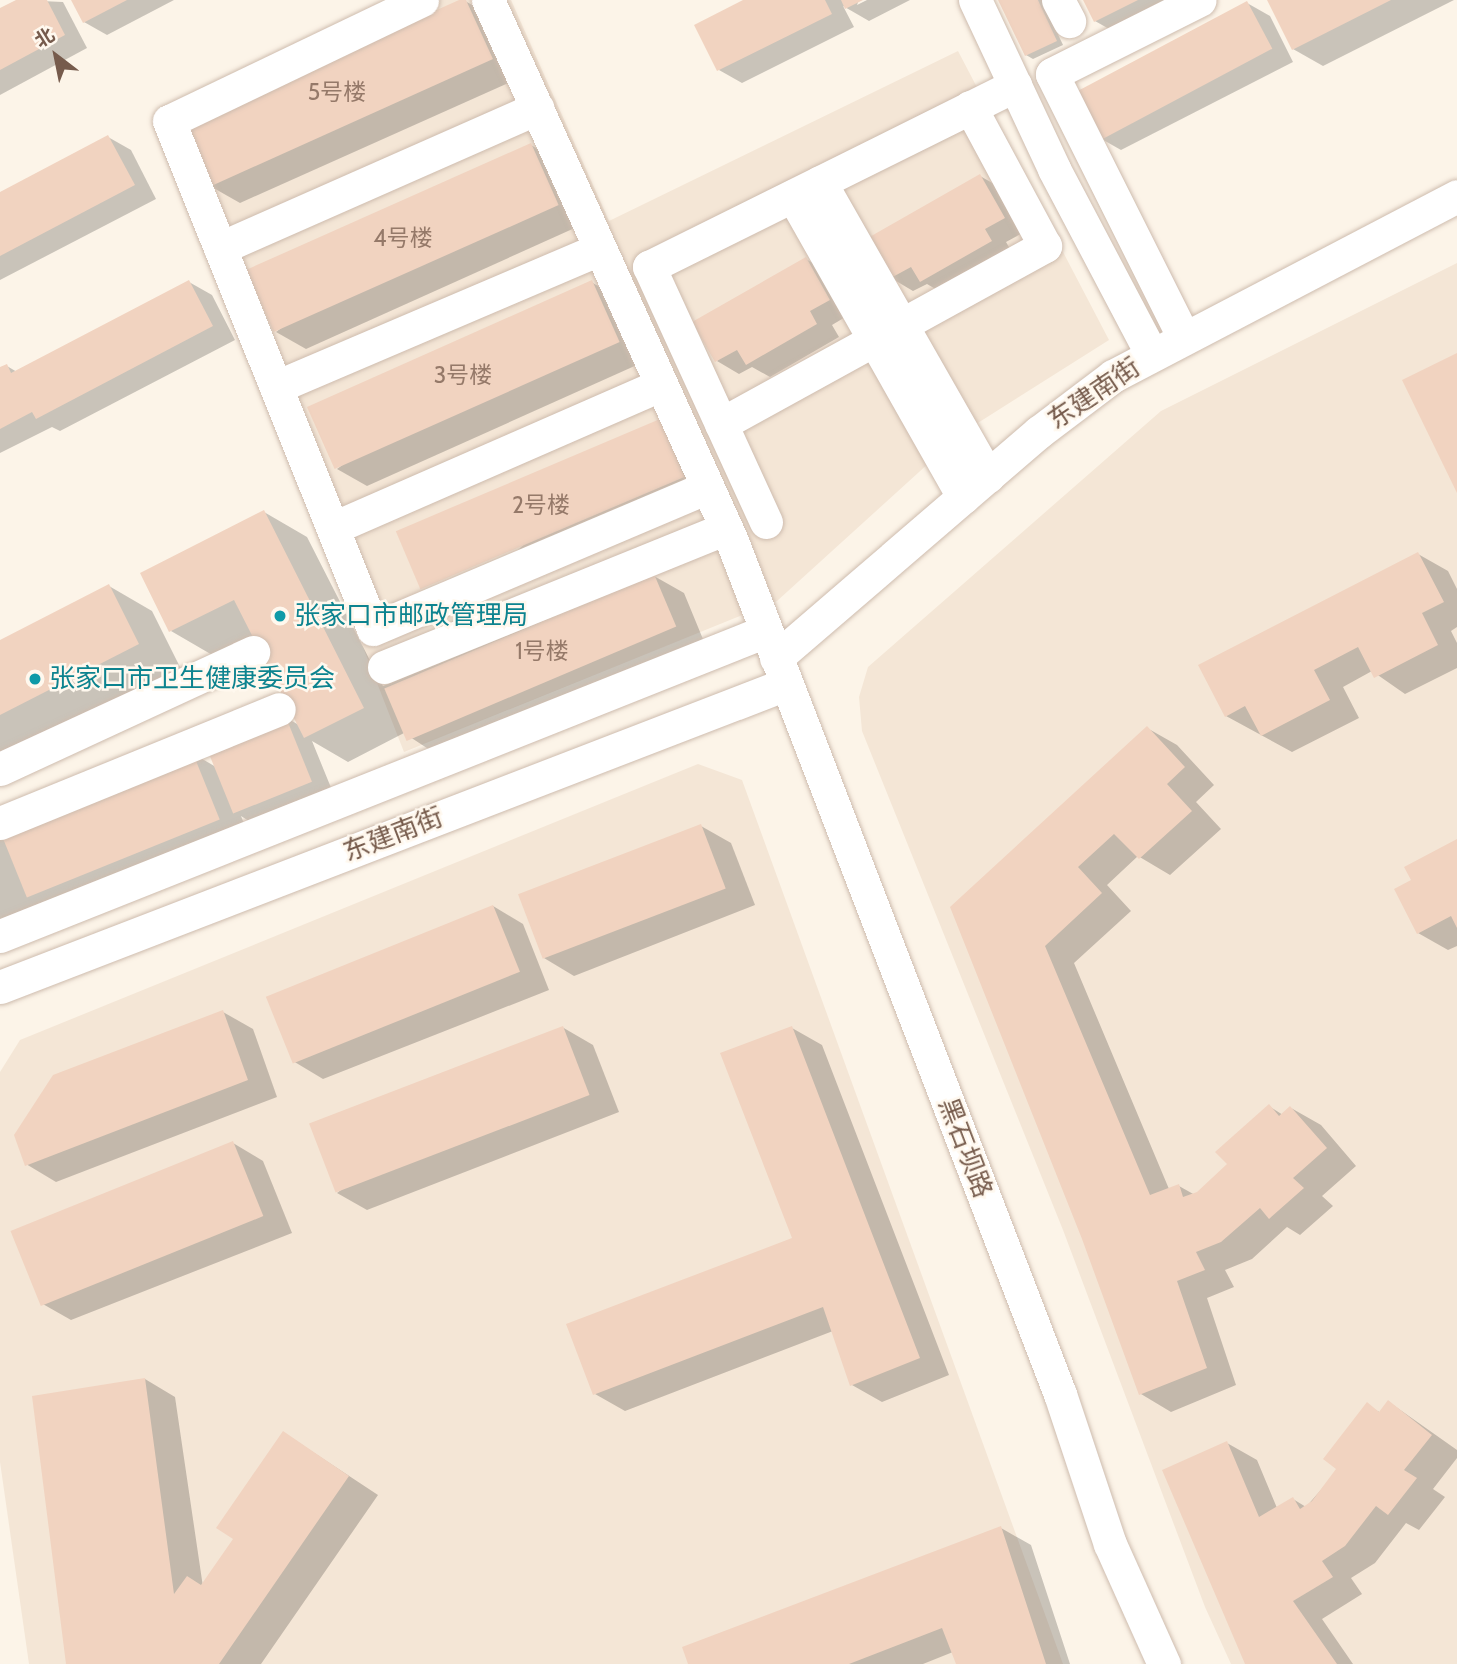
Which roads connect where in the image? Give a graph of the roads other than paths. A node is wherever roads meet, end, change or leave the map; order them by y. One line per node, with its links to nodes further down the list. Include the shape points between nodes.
1 (422, 0): 10 (street, via 169,121)
2 (488, 0): 7 (street, 黑石坝路)
3 (975, 0): 5 (street)
4 (1200, 0): 13 (street, via 1052,74)
5 (1015, 85): 6 (street); 14 (street)
6 (970, 107): 8 (street); 12 (street, via 1045,246)
7 (537, 108): 10 (street); 11 (street, 黑石坝路)
8 (806, 189): 12 (street); 17 (street, via 649,267)
9 (1457, 196): 13 (street, 东建南街)
10 (220, 248): 16 (street)
11 (600, 249): 15 (street, 黑石坝路); 16 (street)
12 (888, 332): 17 (street); 19 (street)
13 (1184, 338): 14 (street, 东建南街)
14 (1152, 355): 19 (street, 东建南街, via 1113,376)
15 (661, 385): 18 (street, 黑石坝路); 21 (street)
16 (276, 387): 21 (street)
17 (721, 424): 20 (street)
18 (707, 487): 21 (street, via 373,629); 22 (street, 黑石坝路)
19 (976, 487): 24 (street, 东建南街)
20 (766, 522)
21 (332, 528)
22 (726, 528): 24 (street, 黑石坝路); 25 (street)
23 (253, 652): 27 (street)
24 (776, 658): 29 (street, 东建南街); 30 (street, 东建南街); 31 (street, 黑石坝路, via 1060,1394 1110,1544)
25 (384, 667)
26 (279, 709): 28 (street)
27 (0, 769)
28 (0, 823)
29 (0, 936)
30 (0, 987)
31 (1164, 1664)

